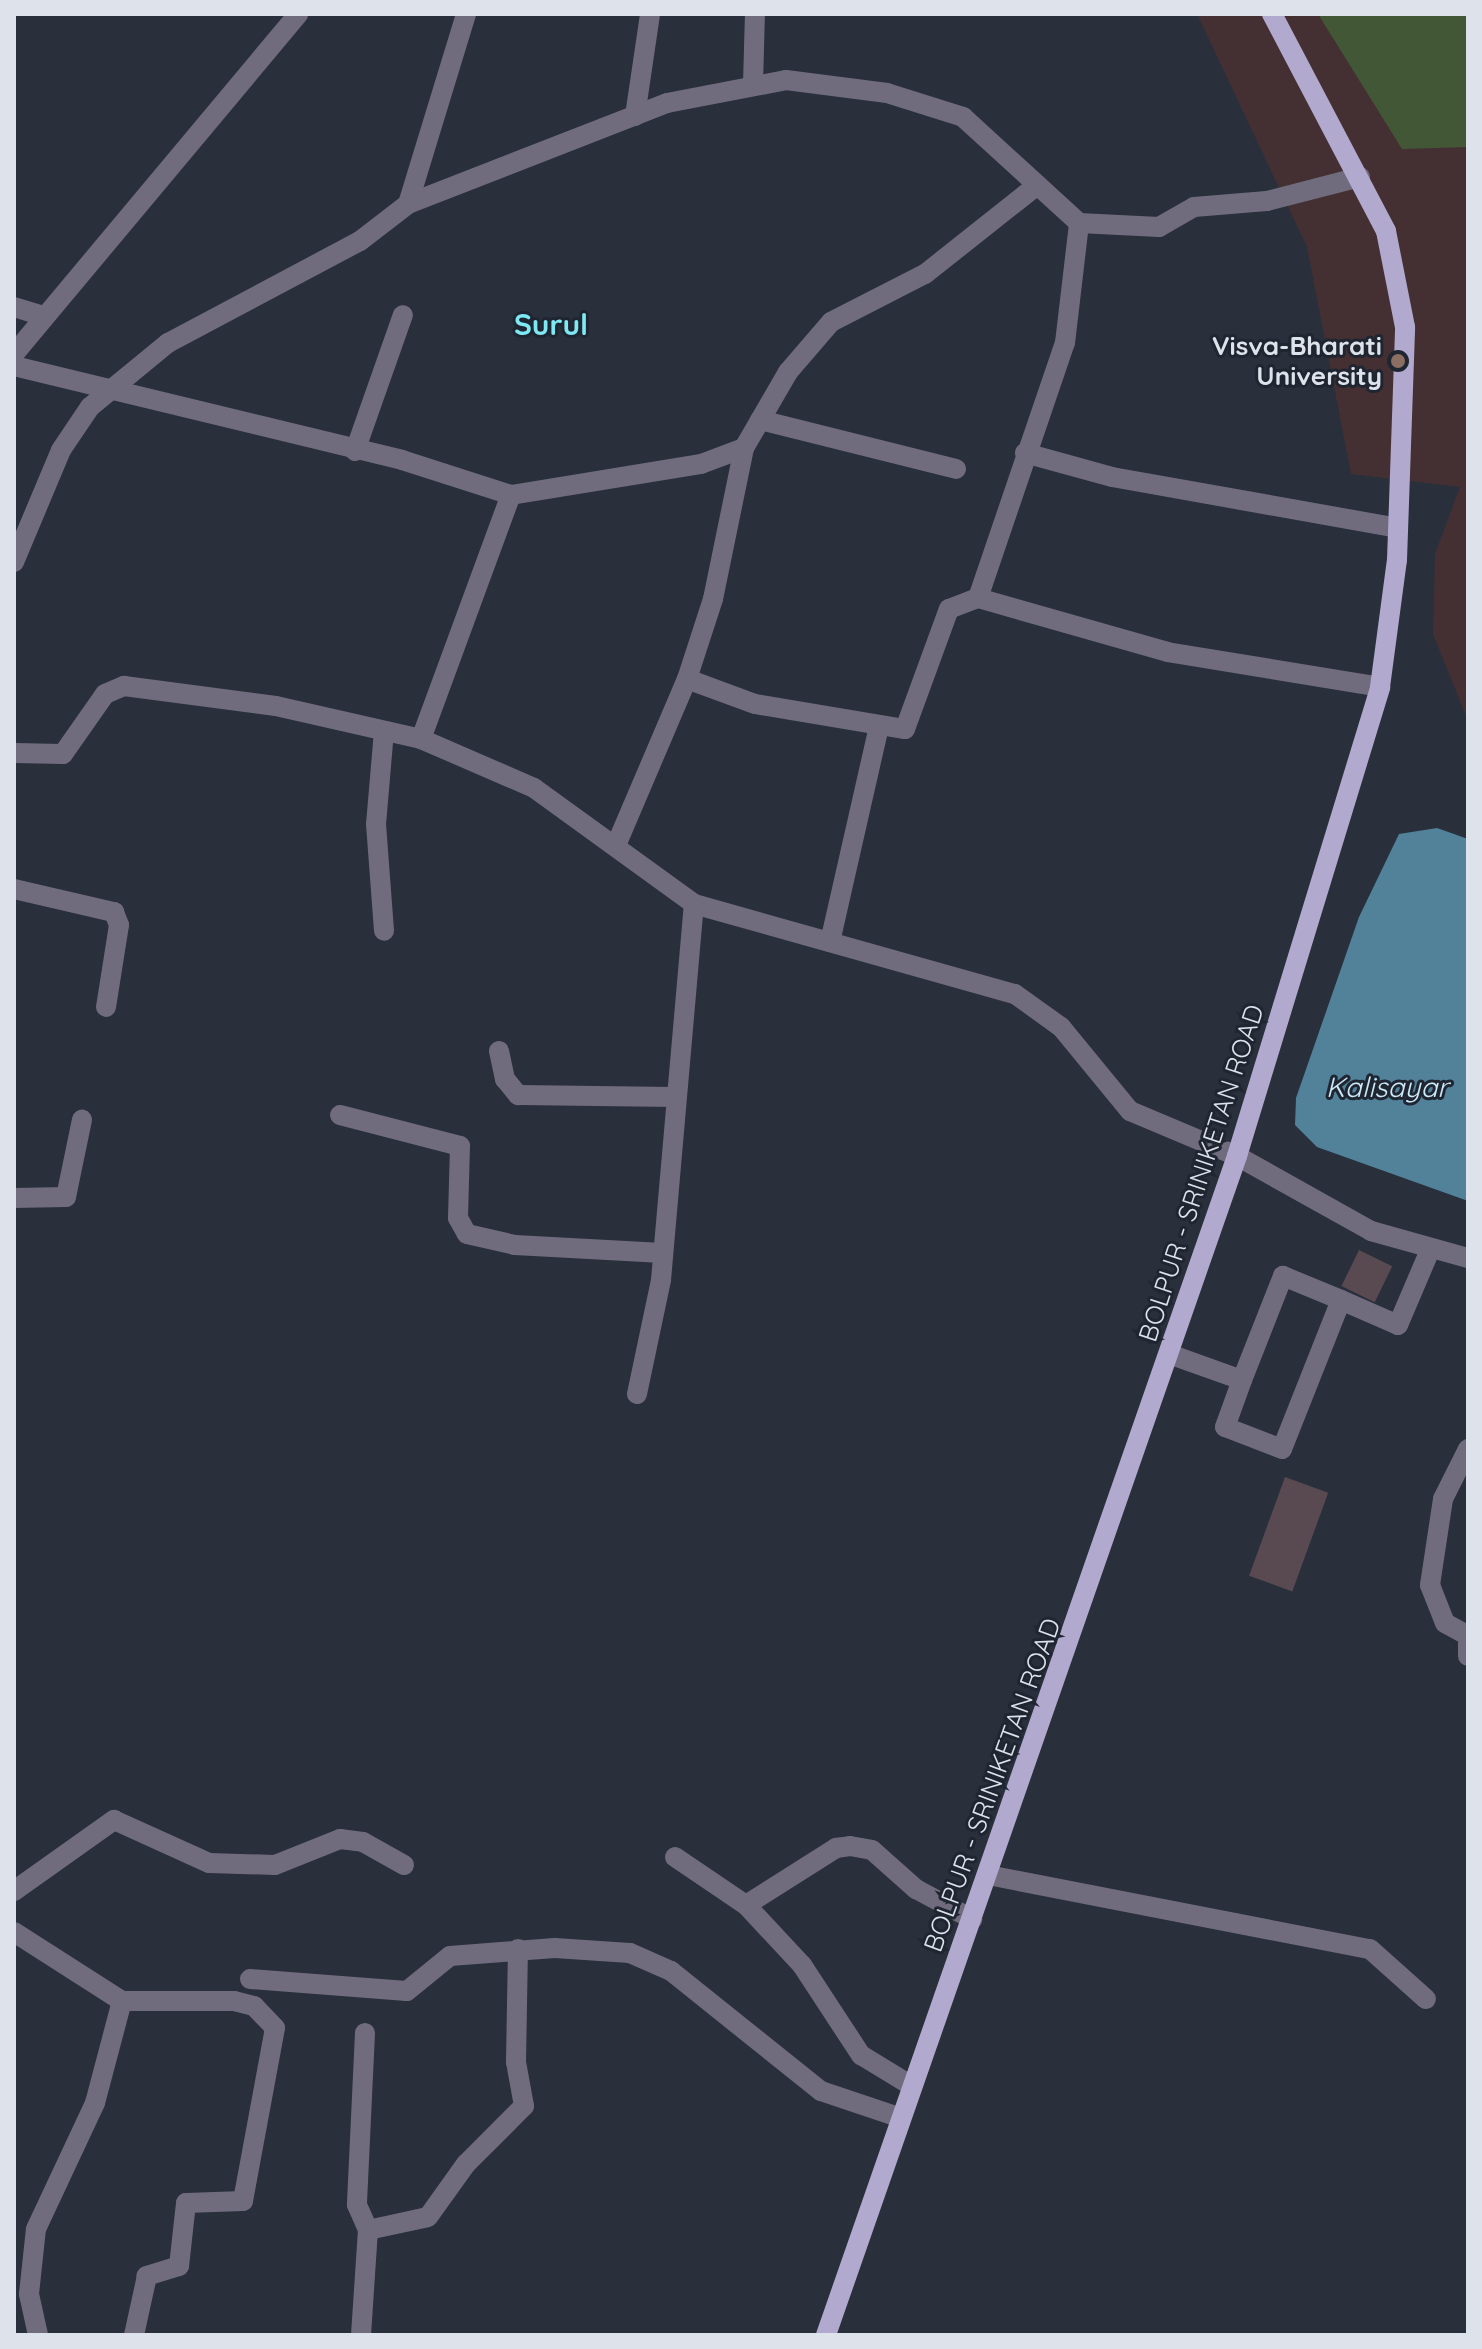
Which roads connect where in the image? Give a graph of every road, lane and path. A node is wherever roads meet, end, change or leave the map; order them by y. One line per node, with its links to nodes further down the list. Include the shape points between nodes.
1 (298, 14): 14 (street)
2 (466, 14): 10 (street)
3 (650, 14): 7 (street)
4 (755, 14): 6 (street)
5 (1272, 14): 8 (main road, BOLPUR - SRINIKETAN ROAD)
6 (753, 84): 7 (street); 9 (street, via 853,87 941,108 985,130)
7 (635, 116): 10 (street)
8 (1360, 177): 11 (street, via 1267,201 1194,207 1159,227); 24 (main road, BOLPUR - SRINIKETAN ROAD, via 1386,231 1405,327)
9 (1036, 186): 11 (street); 18 (street, via 925,274 831,322 788,372)
10 (408, 204): 17 (street, via 360,241 168,343)
11 (1079, 223): 21 (street, via 1065,343)
12 (14, 307): 14 (street)
13 (403, 315): 20 (street)
14 (44, 316): 15 (street)
15 (14, 354)
16 (14, 366): 17 (street)
17 (106, 392): 20 (street); 25 (street, via 61,450)
18 (760, 420): 19 (street); 22 (street)
19 (744, 448): 23 (street, via 701,464); 27 (street, via 713,599)
20 (355, 451): 23 (street)
21 (1025, 453): 24 (street, via 1112,477); 26 (street)
22 (956, 469)
23 (511, 495): 31 (street)
24 (1397, 528): 28 (main road, BOLPUR - SRINIKETAN ROAD)
25 (14, 562)
26 (978, 598): 28 (street, via 1167,652); 29 (street, via 949,609 912,723)
27 (687, 679): 29 (street, via 755,704); 33 (street)
28 (1380, 687): 43 (main road, BOLPUR - SRINIKETAN ROAD)
29 (879, 726): 37 (street)
30 (384, 731): 31 (street); 32 (street, via 232,698 124,686 105,694 63,754); 36 (street, via 376,824)
31 (421, 739): 33 (street, via 534,788)
32 (14, 753)
33 (617, 843): 35 (street)
34 (14, 889): 38 (street, via 114,912 119,925)
35 (694, 904): 37 (street); 40 (street)
36 (384, 931)
37 (830, 942): 43 (street, via 1015,994 1061,1027 1130,1111)
38 (106, 1007)
39 (499, 1051): 40 (street, via 505,1079 518,1095)
40 (675, 1097): 46 (street)
41 (340, 1115): 46 (street, via 460,1146 458,1218 467,1234 515,1245)
42 (82, 1120): 44 (street, via 66,1197)
43 (1237, 1156): 45 (street, via 1371,1231); 49 (main road, BOLPUR - SRINIKETAN ROAD)
44 (14, 1198)
45 (1430, 1250): 47 (street); 48 (street, via 1398,1325)
46 (663, 1253): 51 (street)
47 (1468, 1258)
48 (1341, 1300): 50 (street, via 1283,1276); 50 (street, via 1282,1449 1225,1427)
49 (1169, 1354): 50 (street); 58 (main road, BOLPUR - SRINIKETAN ROAD)
50 (1242, 1380)
51 (637, 1394)
52 (1468, 1449): 53 (street, via 1443,1499 1430,1585 1445,1623)
53 (1468, 1636)
54 (1468, 1643): 55 (street)
55 (1468, 1656)
56 (675, 1857): 60 (street)
57 (404, 1865): 59 (street, via 363,1842 340,1839 275,1865 209,1863 114,1820)
58 (988, 1875): 61 (main road, BOLPUR - SRINIKETAN ROAD); 65 (street, via 1370,1949)
59 (14, 1891)
60 (746, 1905): 61 (street, via 836,1848 850,1846 872,1850 916,1889); 68 (street, via 802,1965 861,2055)
61 (972, 1919): 68 (main road, BOLPUR - SRINIKETAN ROAD)
62 (14, 1932): 66 (street)
63 (518, 1949): 64 (street, via 450,1956 407,1991); 69 (street, via 597,1948 648,1958 821,2091); 70 (street, via 516,2062 524,2106 466,2164 428,2217)
64 (250, 1979)
65 (1426, 1999)
66 (122, 2001): 71 (street, via 95,2103 36,2229 29,2294); 72 (street, via 254,2006 269,2016 276,2040 253,2126 243,2201 186,2203 179,2266 147,2276)
67 (365, 2033): 70 (street, via 357,2205)
68 (912, 2086): 69 (main road, BOLPUR - SRINIKETAN ROAD)
69 (901, 2118): 74 (main road, BOLPUR - SRINIKETAN ROAD)
70 (368, 2230): 73 (street)
71 (38, 2335)
72 (134, 2335)
73 (361, 2335)
74 (826, 2335)

